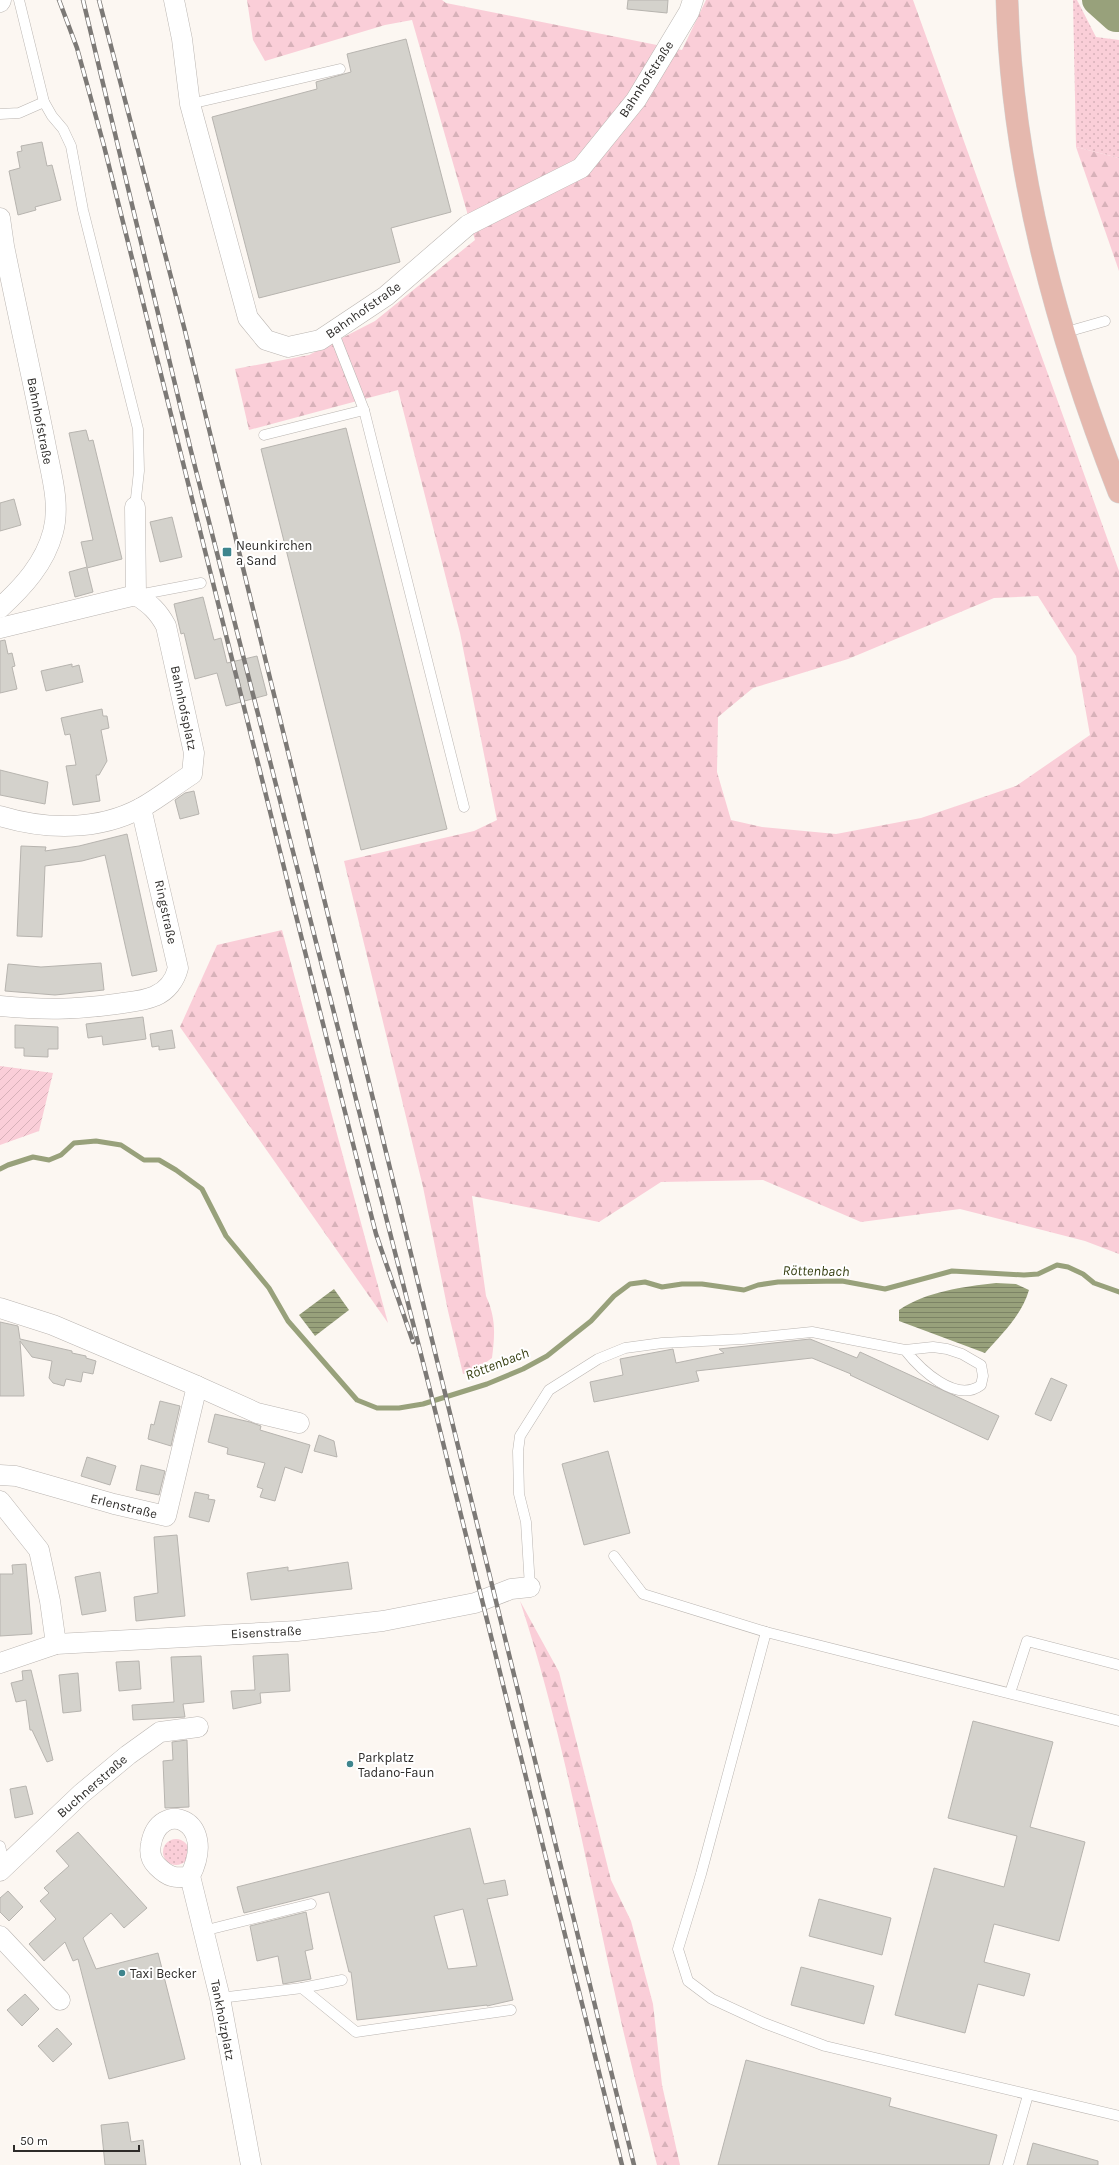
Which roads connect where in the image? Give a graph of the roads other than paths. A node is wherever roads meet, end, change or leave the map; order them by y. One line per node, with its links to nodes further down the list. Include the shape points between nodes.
1 (19, 0): 6 (lane)
2 (174, 0): 7 (street, Bahnhofstraße)
3 (693, 0): 11 (street, Bahnhofstraße, via 636,100 581,168 468,226 386,296)
4 (1006, 0): 12 (main road, via 1014,102 1026,180 1044,266)
5 (340, 69): 7 (lane)
6 (44, 102): 8 (lane, via 19,113); 16 (lane, via 63,129 71,146 84,217 138,429 139,471)
7 (190, 104): 11 (street, Bahnhofstraße, via 248,318 266,340 288,347 320,340)
8 (0, 114)
9 (0, 218): 19 (street, Bahnhofstraße, via 56,505 53,532 42,558 24,586)
10 (1105, 321): 12 (lane)
11 (333, 331): 13 (lane)
12 (1063, 333): 15 (main road, via 1097,436)
13 (364, 410): 14 (lane); 21 (lane)
14 (264, 435)
15 (1119, 492)
16 (135, 507): 18 (street)
17 (201, 583): 18 (lane)
18 (136, 595): 20 (street); 22 (street, Bahnhofsplatz, via 158,612 166,626 194,753 192,774)
19 (0, 608)
20 (0, 628)
21 (464, 807)
22 (141, 808): 23 (street, via 116,819 88,826 41,825); 24 (street, Ringstraße, via 178,968 175,978 156,996 132,1002 77,1010)
23 (0, 816)
24 (0, 1006)
25 (0, 1308): 27 (street, via 53,1325)
26 (905, 1350): 26 (lane, via 917,1365 932,1377 954,1389 963,1392 974,1391 981,1385 981,1365 962,1354 933,1347); 32 (lane, via 812,1332 662,1343 625,1348 598,1359 549,1390 520,1436 520,1494 526,1522)
27 (197, 1386): 28 (street, via 257,1413); 29 (street, Erlenstraße, via 166,1516 16,1476)
28 (299, 1423)
29 (0, 1475)
30 (0, 1501): 34 (street, via 39,1550)
31 (614, 1556): 33 (lane, via 643,1594)
32 (530, 1587): 34 (street, Eisenstraße, via 511,1588 475,1603 390,1619 297,1631)
33 (766, 1632): 37 (lane); 51 (lane, via 701,1874 678,1949 688,1981 712,1999 764,2023 825,2046)
34 (56, 1644): 35 (street, Eisenstraße)
35 (0, 1663)
36 (1119, 1665): 37 (lane, via 1027,1641)
37 (1010, 1693): 38 (lane)
38 (1119, 1721)
39 (198, 1727): 41 (street, Buchnerstraße, via 160,1732 153,1736 81,1794)
40 (0, 1846): 41 (lane)
41 (2, 1868)
42 (190, 1876): 44 (street, Tankholzplatz)
43 (311, 1904): 44 (lane)
44 (203, 1931): 48 (street, Tankholzplatz)
45 (0, 1936): 49 (street)
46 (342, 1980): 47 (lane)
47 (302, 1988): 48 (lane); 50 (lane, via 356,2032)
48 (220, 1998): 53 (street, Tankholzplatz)
49 (60, 2000)
50 (512, 2010)
51 (1028, 2095): 52 (lane); 54 (lane)
52 (1119, 2116)
53 (251, 2165)
54 (1008, 2165)

